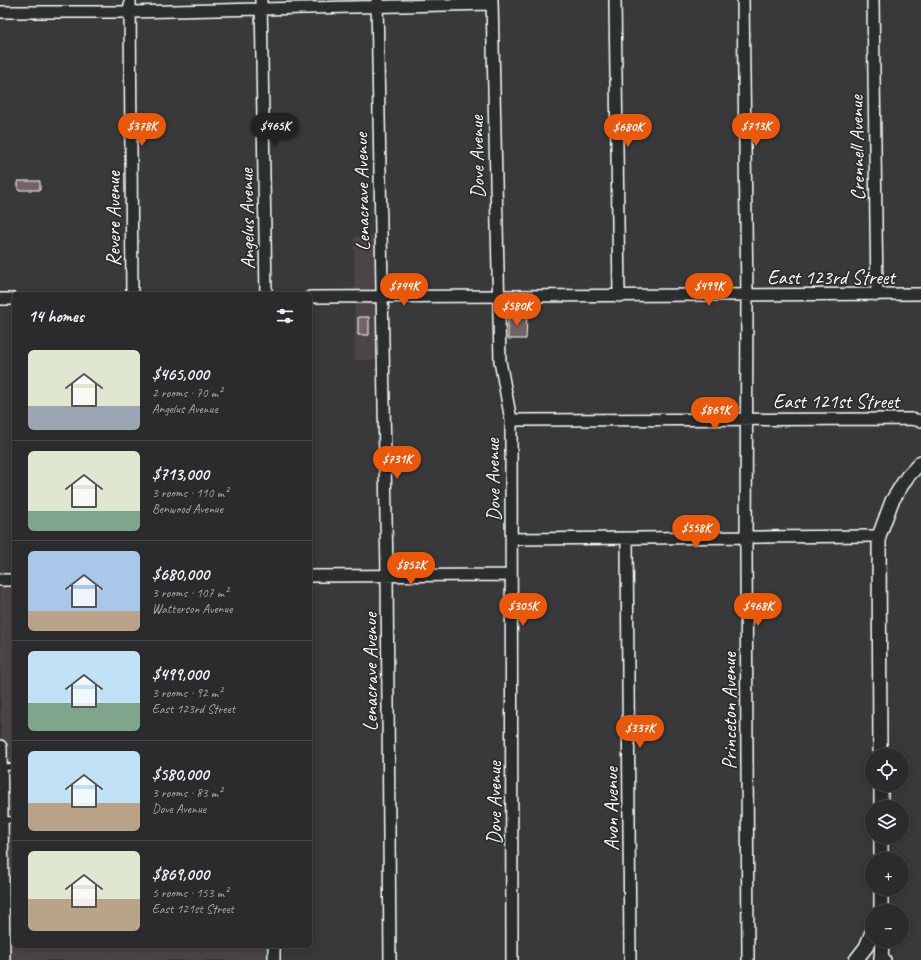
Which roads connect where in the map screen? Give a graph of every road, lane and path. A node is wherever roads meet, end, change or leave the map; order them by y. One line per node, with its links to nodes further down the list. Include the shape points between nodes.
1 (130, 0): 9 (street, Revere Avenue)
2 (614, 0): 17 (street)
3 (742, 0): 13 (street, Princeton Avenue)
4 (873, 0): 14 (street, Crennell Avenue)
5 (492, 2): 6 (street); 16 (street, Dove Avenue)
6 (377, 3): 7 (street); 15 (street, Lenacrave Avenue)
7 (262, 5): 9 (street); 11 (street, Angelus Avenue)
8 (0, 12): 9 (street)
9 (130, 12): 10 (street, Revere Avenue)
10 (132, 292)
11 (266, 292)
12 (921, 294): 14 (street, East 123rd Street)
13 (747, 295): 14 (street, East 123rd Street); 17 (street, East 123rd Street); 22 (street, Princeton Avenue)
14 (877, 295)
15 (382, 296): 16 (street, East 123rd Street); 18 (street, East 123rd Street); 29 (street, Lenacrave Avenue)
16 (498, 296): 17 (street, East 123rd Street); 21 (street, Dove Avenue, via 500,361)
17 (618, 296)
18 (312, 297)
19 (0, 299): 20 (street)
20 (12, 299)
21 (511, 420): 22 (street, East 121st Street); 28 (street, Dove Avenue)
22 (746, 420): 23 (street, East 121st Street, via 911,418); 27 (street, Princeton Avenue)
23 (921, 421)
24 (921, 462): 25 (street, via 907,477 892,501)
25 (879, 536): 27 (street); 35 (street)
26 (627, 538): 27 (street); 28 (street); 46 (street, Avon Avenue)
27 (746, 538): 47 (street, Princeton Avenue)
28 (512, 539): 30 (street, Dove Avenue)
29 (387, 575): 30 (street); 31 (street); 44 (street, Lenacrave Avenue)
30 (512, 575): 45 (street, Dove Avenue)
31 (312, 576)
32 (0, 580): 33 (street)
33 (12, 580)
34 (0, 747): 37 (street)
35 (880, 748)
36 (12, 766): 37 (lane)
37 (0, 768): 38 (street)
38 (4, 824): 42 (street)
39 (274, 948): 43 (street)
40 (865, 948): 48 (street)
41 (882, 948): 49 (street)
42 (3, 960)
43 (274, 960)
44 (390, 960)
45 (512, 960)
46 (630, 960)
47 (748, 960)
48 (856, 960)
49 (882, 960)

